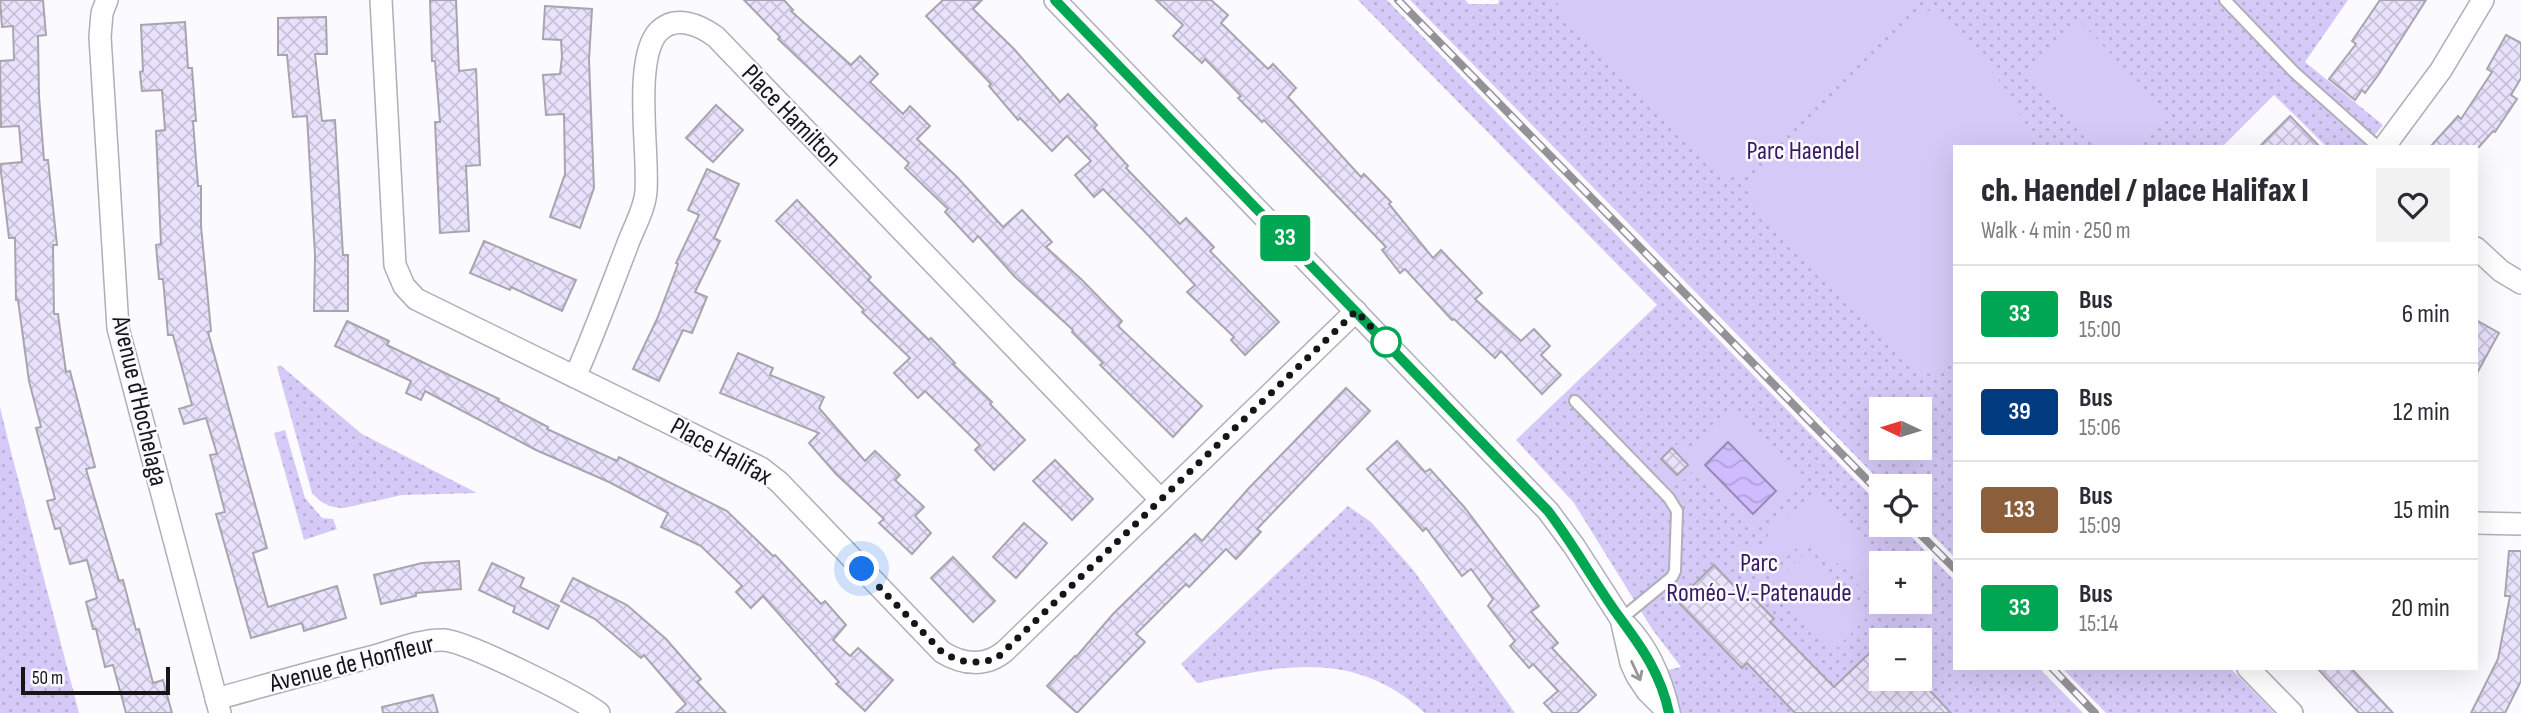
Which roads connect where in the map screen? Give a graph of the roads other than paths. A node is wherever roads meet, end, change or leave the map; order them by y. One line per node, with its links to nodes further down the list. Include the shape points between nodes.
1 (107, 0): 18 (street, Avenue d'Hochelaga, via 100,37 118,328)
2 (381, 0): 11 (street, Place Halifax, via 395,265 400,279 416,299)
3 (1055, 0): 10 (street)
4 (2225, 0): 6 (lane, via 2294,72)
5 (2483, 0): 7 (street, via 2441,70)
6 (2376, 145)
7 (2385, 145)
8 (2478, 250): 9 (street)
9 (2521, 283)
10 (1356, 311): 13 (street, Place Halifax); 16 (street, via 1548,511)
11 (575, 377): 13 (street, Place Halifax, via 768,472 942,652 960,661 997,658); 13 (street, Place Hamilton, via 646,196 648,51 665,27 689,23 716,37)
12 (1575, 401): 16 (lane, via 1677,511 1672,577)
13 (1161, 500)
14 (2478, 523): 15 (street)
15 (2521, 524)
16 (1621, 619): 20 (street, via 1637,676)
17 (2250, 670): 21 (street)
18 (218, 706): 19 (street, Avenue de Honfleur, via 391,651 441,640 475,650)
19 (599, 713)
20 (1669, 713)
21 (2292, 713)

